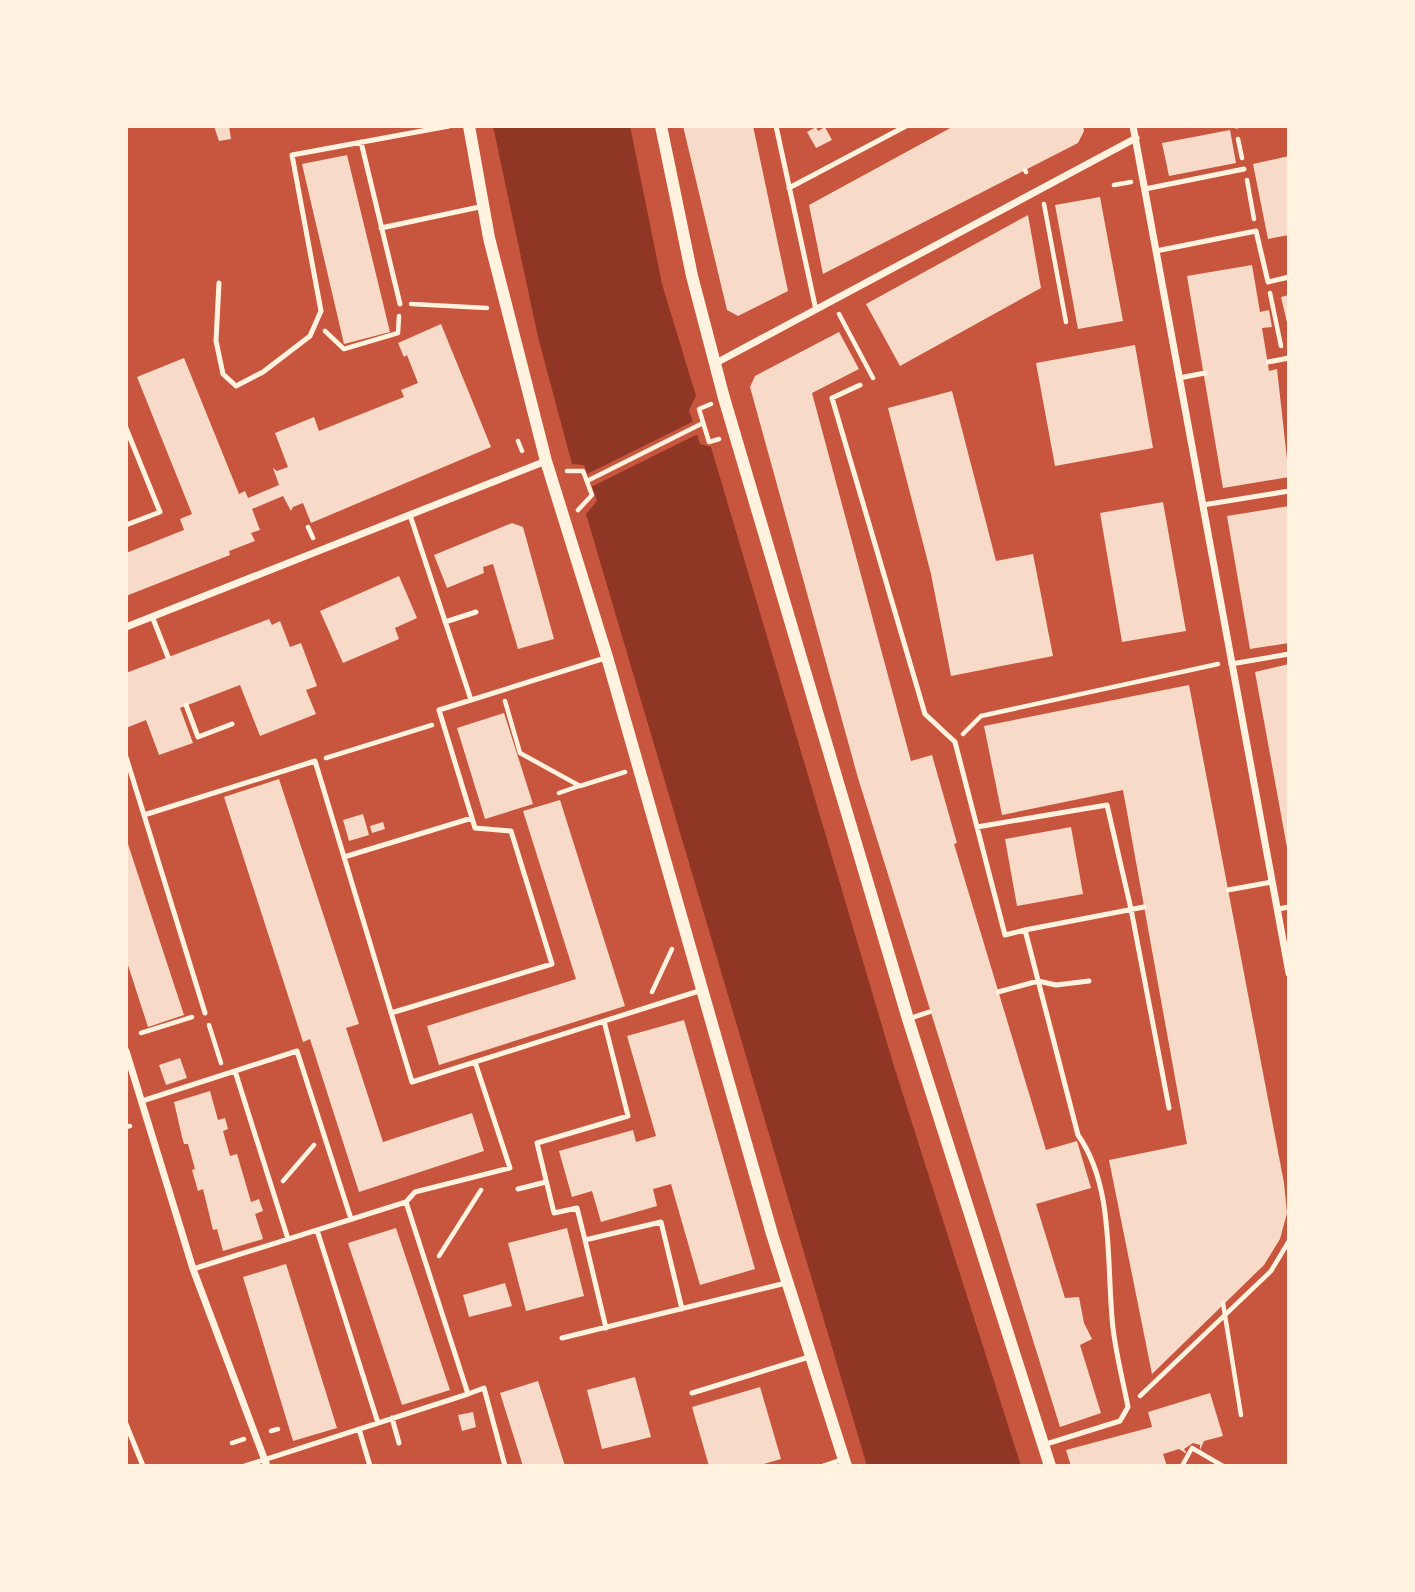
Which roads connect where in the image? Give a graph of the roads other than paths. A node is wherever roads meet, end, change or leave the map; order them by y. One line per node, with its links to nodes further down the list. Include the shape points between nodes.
1 (449, 126): 8 (lane)
2 (469, 126): 12 (street)
3 (661, 126): 21 (street, via 692,276)
4 (776, 126): 10 (lane)
5 (906, 126): 10 (lane)
6 (1133, 126): 7 (street)
7 (1136, 138): 11 (street); 18 (street)
8 (361, 142): 13 (lane); 16 (lane, via 292,155 321,312 301,343 236,386 223,374 216,341)
9 (1244, 169): 11 (lane)
10 (789, 188): 18 (lane)
11 (1145, 189): 14 (street)
12 (484, 206): 13 (lane); 26 (street)
13 (381, 228): 17 (lane)
14 (1156, 251): 15 (lane, via 1256,231 1268,282); 23 (street)
15 (1289, 277)
16 (219, 283)
17 (400, 304)
18 (816, 310): 21 (street)
19 (1286, 359): 20 (lane)
20 (1268, 362)
21 (716, 363): 63 (street)
22 (1205, 373): 23 (lane)
23 (1179, 378): 28 (street)
24 (860, 385): 45 (lane, via 832,398 925,714 955,742)
25 (126, 428): 30 (lane, via 160,512)
26 (546, 461): 29 (street); 37 (street)
27 (1289, 491): 28 (lane)
28 (1203, 505): 38 (street)
29 (410, 515): 32 (street); 33 (lane)
30 (126, 525)
31 (475, 612): 33 (lane)
32 (152, 616): 34 (street); 36 (lane)
33 (445, 622): 39 (lane)
34 (126, 627)
35 (1289, 654): 38 (lane)
36 (168, 657)
37 (607, 657): 39 (lane); 58 (street)
38 (1231, 662): 47 (street)
39 (471, 699): 44 (lane, via 439,710)
40 (186, 705): 41 (lane, via 198,737)
41 (232, 724)
42 (126, 757): 43 (lane)
43 (144, 815): 46 (lane, via 315,761); 61 (lane)
44 (472, 818): 46 (lane); 62 (lane, via 475,828 512,831 552,964)
45 (977, 827): 51 (lane, via 1107,805); 53 (lane, via 1006,935)
46 (344, 857): 62 (lane)
47 (1272, 882): 48 (lane); 52 (street)
48 (1228, 890)
49 (1144, 906): 51 (lane)
50 (1289, 907): 52 (lane)
51 (1131, 909): 53 (lane); 69 (lane)
52 (1278, 909): 54 (street)
53 (1025, 930): 56 (lane)
54 (1286, 940): 55 (street)
55 (1289, 973)
56 (1038, 981): 57 (lane, via 1056,985); 59 (lane); 90 (lane, via 1078,1135 1092,1154 1103,1207 1113,1331 1128,1407 1120,1421)
57 (1089, 981)
58 (702, 990): 64 (lane); 78 (street)
59 (998, 992)
60 (929, 1012): 63 (lane)
61 (205, 1013)
62 (391, 1013): 66 (lane, via 412,1082)
63 (908, 1018): 90 (street)
64 (604, 1021): 66 (lane); 70 (lane, via 628,1116 537,1143)
65 (126, 1051): 68 (street)
66 (475, 1062): 72 (lane, via 510,1168 415,1192)
67 (235, 1071): 68 (lane); 73 (lane, via 297,1051); 75 (lane)
68 (142, 1101): 77 (street)
69 (1169, 1108)
70 (546, 1182): 71 (lane); 76 (lane, via 554,1213 577,1208)
71 (518, 1189)
72 (406, 1202): 73 (lane); 84 (lane)
73 (351, 1219): 74 (lane)
74 (317, 1230): 75 (lane); 86 (lane)
75 (288, 1239): 77 (lane)
76 (585, 1240): 79 (lane, via 660,1222); 80 (lane)
77 (193, 1269): 92 (street)
78 (789, 1282): 79 (lane); 82 (street)
79 (682, 1309): 80 (lane)
80 (606, 1328): 81 (lane)
81 (562, 1338)
82 (812, 1356): 83 (lane); 91 (street)
83 (692, 1393)
84 (468, 1394): 85 (lane); 96 (lane, via 484,1388)
85 (391, 1418): 86 (lane); 89 (lane)
86 (378, 1423): 88 (lane)
87 (126, 1424): 93 (lane)
88 (359, 1429): 92 (lane); 95 (lane)
89 (399, 1443)
90 (1043, 1444): 98 (street)
91 (845, 1462): 97 (lane)
92 (266, 1463): 94 (lane)
93 (143, 1466)
94 (245, 1466)
95 (370, 1466)
96 (505, 1466)
97 (822, 1466)
98 (1050, 1466)

